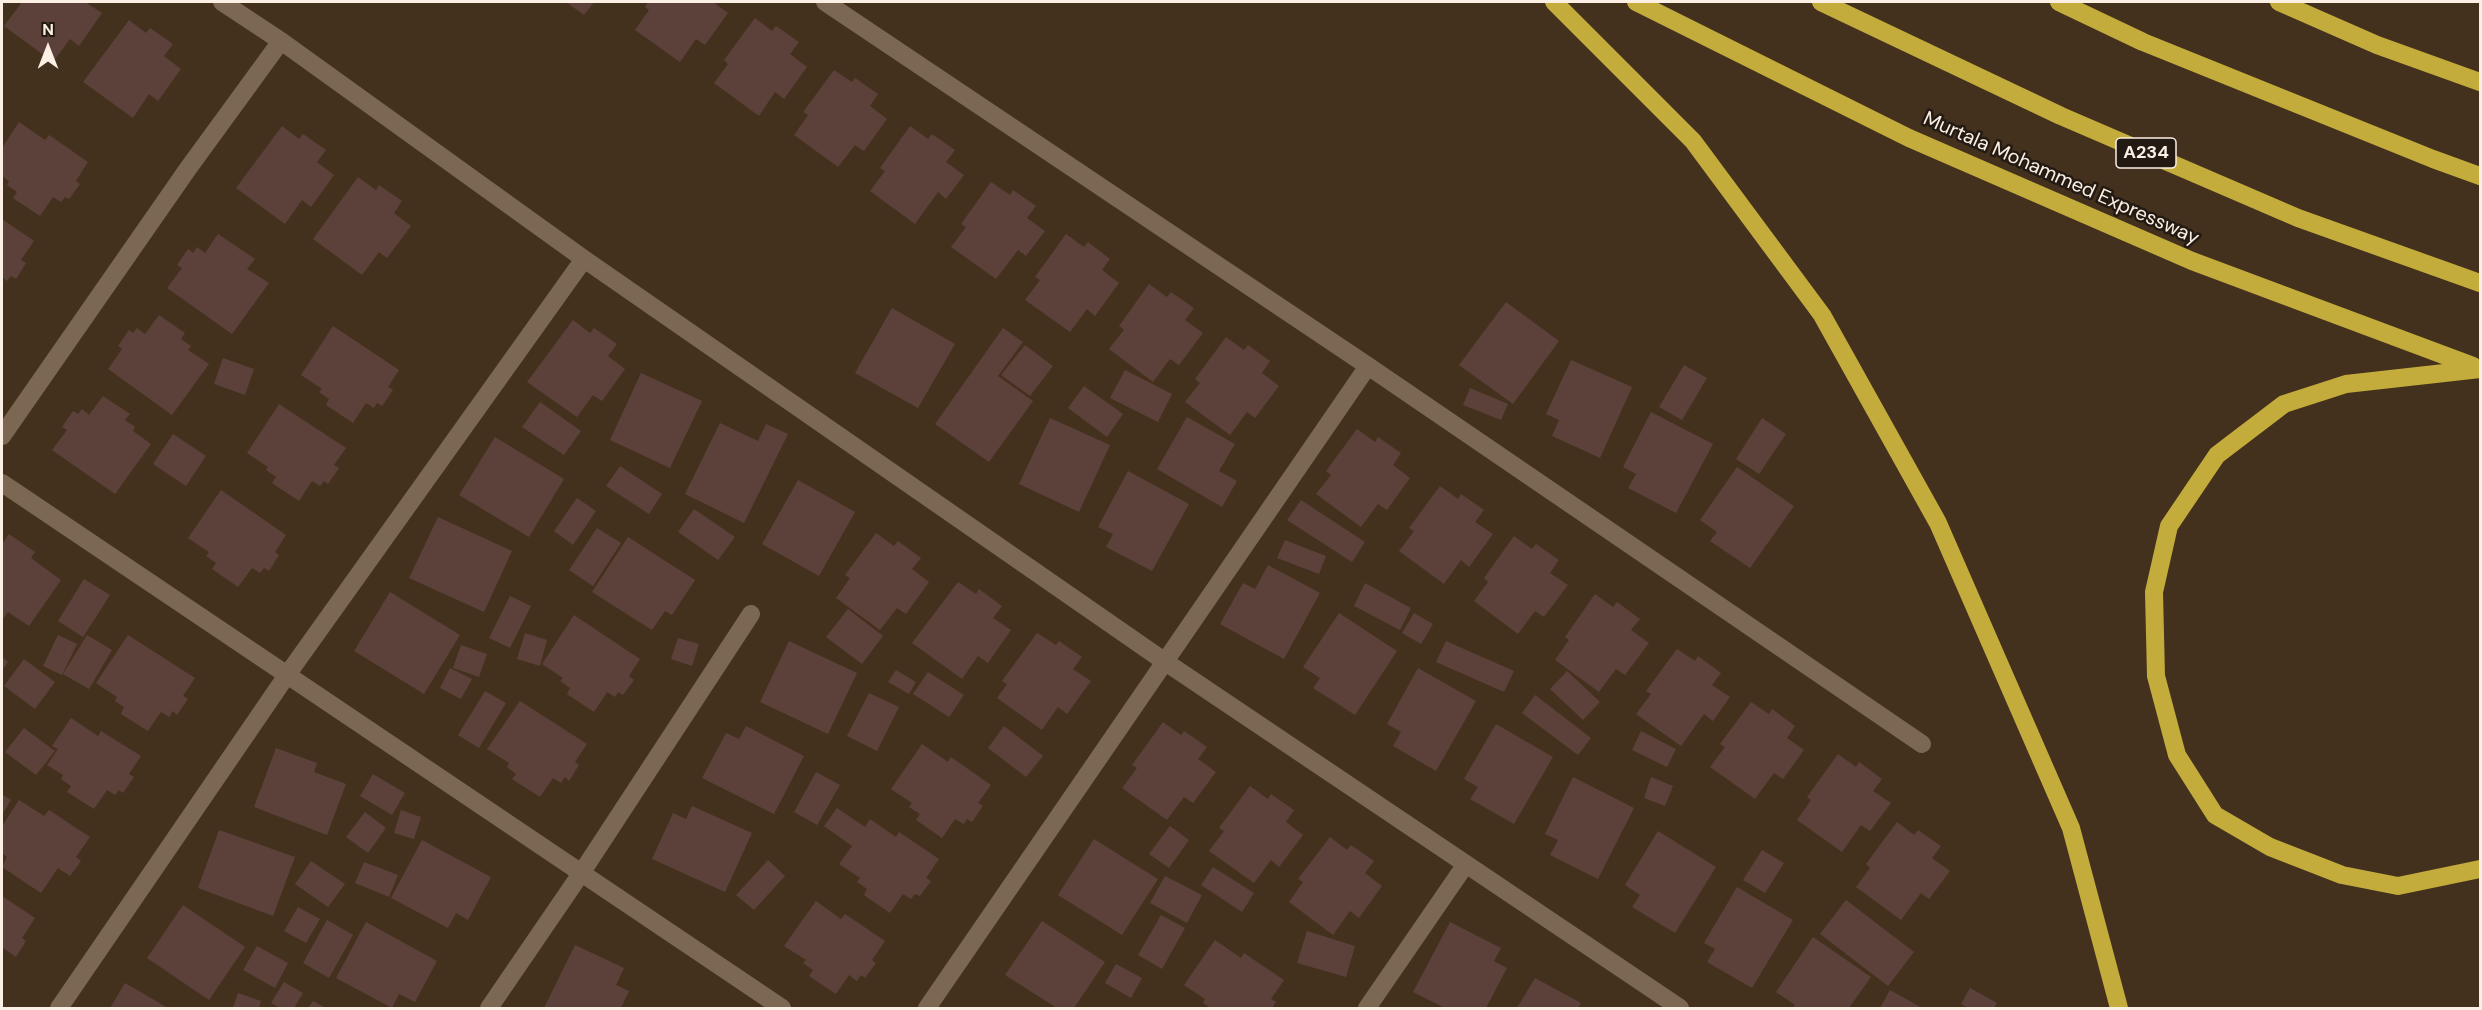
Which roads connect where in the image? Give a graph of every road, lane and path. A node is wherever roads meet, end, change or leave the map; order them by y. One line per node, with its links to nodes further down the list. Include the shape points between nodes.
1 (222, 2): 8 (street)
2 (825, 2): 13 (street)
3 (1554, 2): 30 (highway, via 1693,141 1821,315 1915,481 1938,523 2071,828)
4 (1636, 2): 14 (highway, Murtala Mohammed Expressway, via 1909,138 2181,256)
5 (1821, 2): 12 (highway, A234, via 2061,116 2298,218)
6 (2059, 2): 10 (highway, via 2143,42)
7 (2279, 2): 9 (highway, via 2377,45)
8 (281, 41): 11 (street); 15 (street)
9 (2481, 82)
10 (2481, 176)
11 (584, 259): 18 (street); 19 (street)
12 (2481, 283)
13 (1368, 366): 18 (street); 20 (street)
14 (2480, 369): 22 (highway, via 2346,384 2284,404 2217,455 2169,526 2154,592 2156,676 2177,755 2215,815 2270,847 2342,875 2398,886)
15 (2, 436)
16 (2, 483): 19 (street)
17 (751, 614): 23 (street)
18 (1164, 661): 21 (street); 27 (street)
19 (287, 675): 23 (street); 24 (street)
20 (1922, 744)
21 (1466, 864): 28 (street); 29 (street)
22 (2481, 868)
23 (582, 872): 25 (street); 26 (street)
24 (59, 1008)
25 (489, 1008)
26 (782, 1008)
27 (927, 1008)
28 (1367, 1008)
29 (1680, 1008)
30 (2119, 1008)

